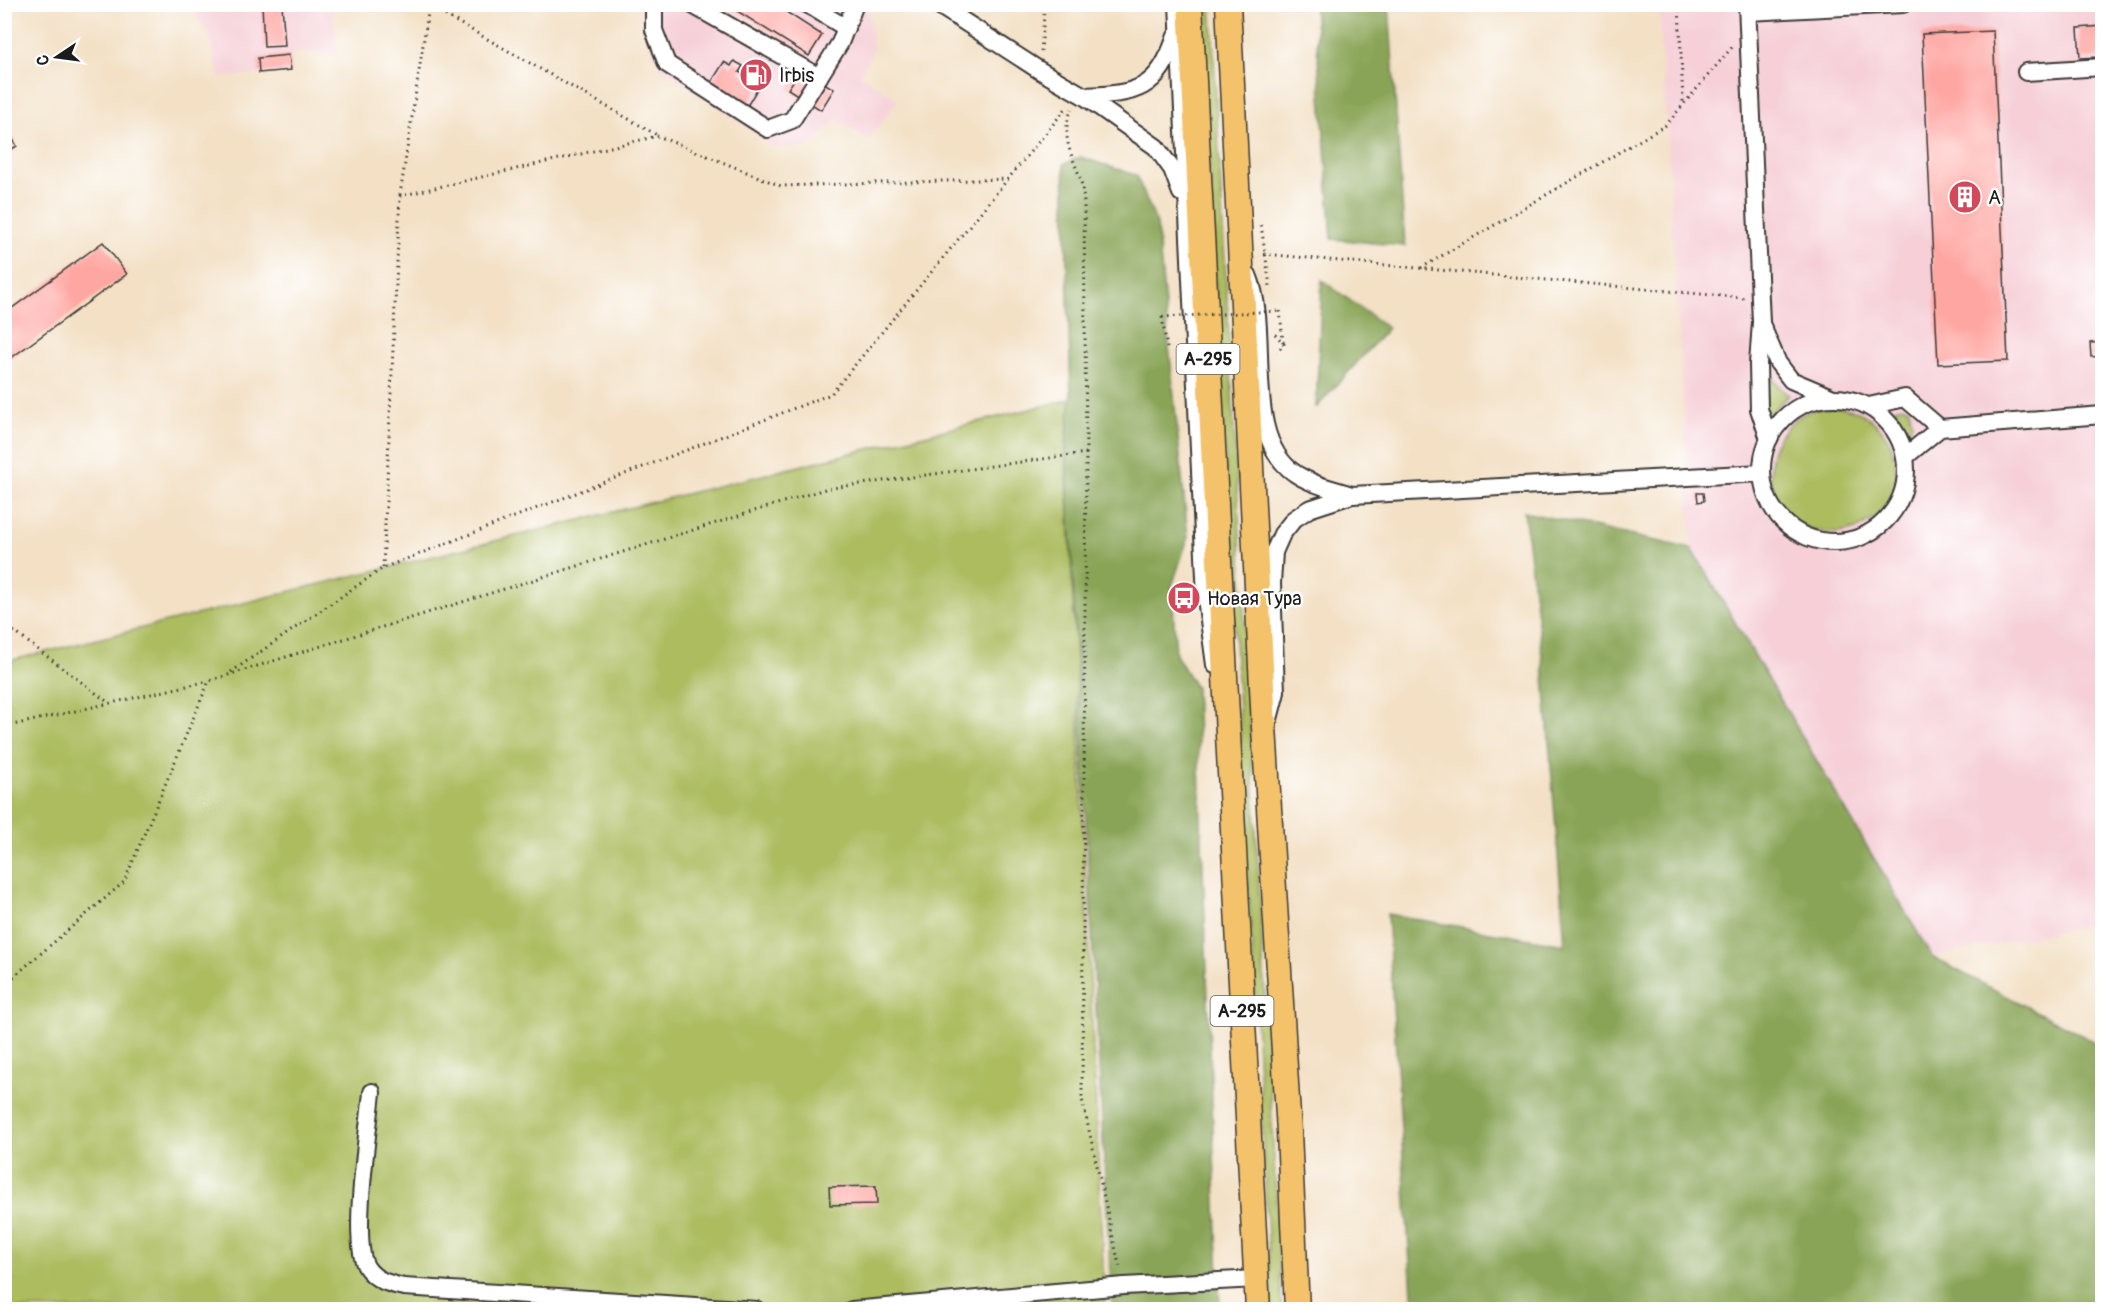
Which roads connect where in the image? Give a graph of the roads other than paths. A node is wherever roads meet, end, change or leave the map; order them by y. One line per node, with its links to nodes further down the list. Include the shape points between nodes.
1 (654, 4): 16 (street, via 654,30 667,64 768,129 792,120)
2 (691, 4): 10 (street)
3 (807, 4): 13 (street)
4 (855, 4): 13 (street)
5 (937, 4): 17 (street)
6 (1178, 4): 12 (street, А-295)
7 (1190, 4): 29 (highway, А-295)
8 (1228, 4): 19 (highway, А-295)
9 (1903, 4): 11 (street)
10 (711, 10): 16 (street)
11 (1748, 15): 20 (street)
12 (1179, 27): 17 (street, via 1160,72 1147,84 1114,95); 18 (street, А-295)
13 (846, 28): 16 (street)
14 (2103, 67): 15 (street)
15 (2026, 72)
16 (819, 77)
17 (1082, 95): 18 (street, via 1156,147 1172,169)
18 (1186, 205): 29 (street, А-295, via 1206,598 1213,658)
19 (1240, 257): 28 (street, via 1253,288 1258,320 1263,418 1268,439 1277,456 1294,473); 30 (highway, А-295)
20 (1761, 322): 21 (street, via 1778,363 1791,380); 25 (street, via 1759,409)
21 (1831, 397): 22 (street); 25 (street, via 1794,409)
22 (1869, 406): 24 (street, via 1905,398); 26 (street, via 1892,425)
23 (2103, 415): 24 (street)
24 (1940, 428): 26 (street)
25 (1768, 439): 27 (street)
26 (1906, 456): 27 (street, via 1904,489 1888,519 1868,534 1844,542 1827,542 1795,531 1772,507)
27 (1762, 473): 28 (street)
28 (1352, 495): 30 (street, via 1309,509 1294,519 1274,552 1276,692 1272,713)
29 (1226, 713): 32 (highway, А-295)
30 (1264, 727): 36 (highway, А-295)
31 (372, 1092): 33 (street, via 359,1229 361,1254 374,1276 404,1287)
32 (1257, 1279): 34 (street, via 1124,1286); 35 (highway, А-295)
33 (757, 1310)
34 (852, 1310)
35 (1258, 1310)
36 (1297, 1310)

